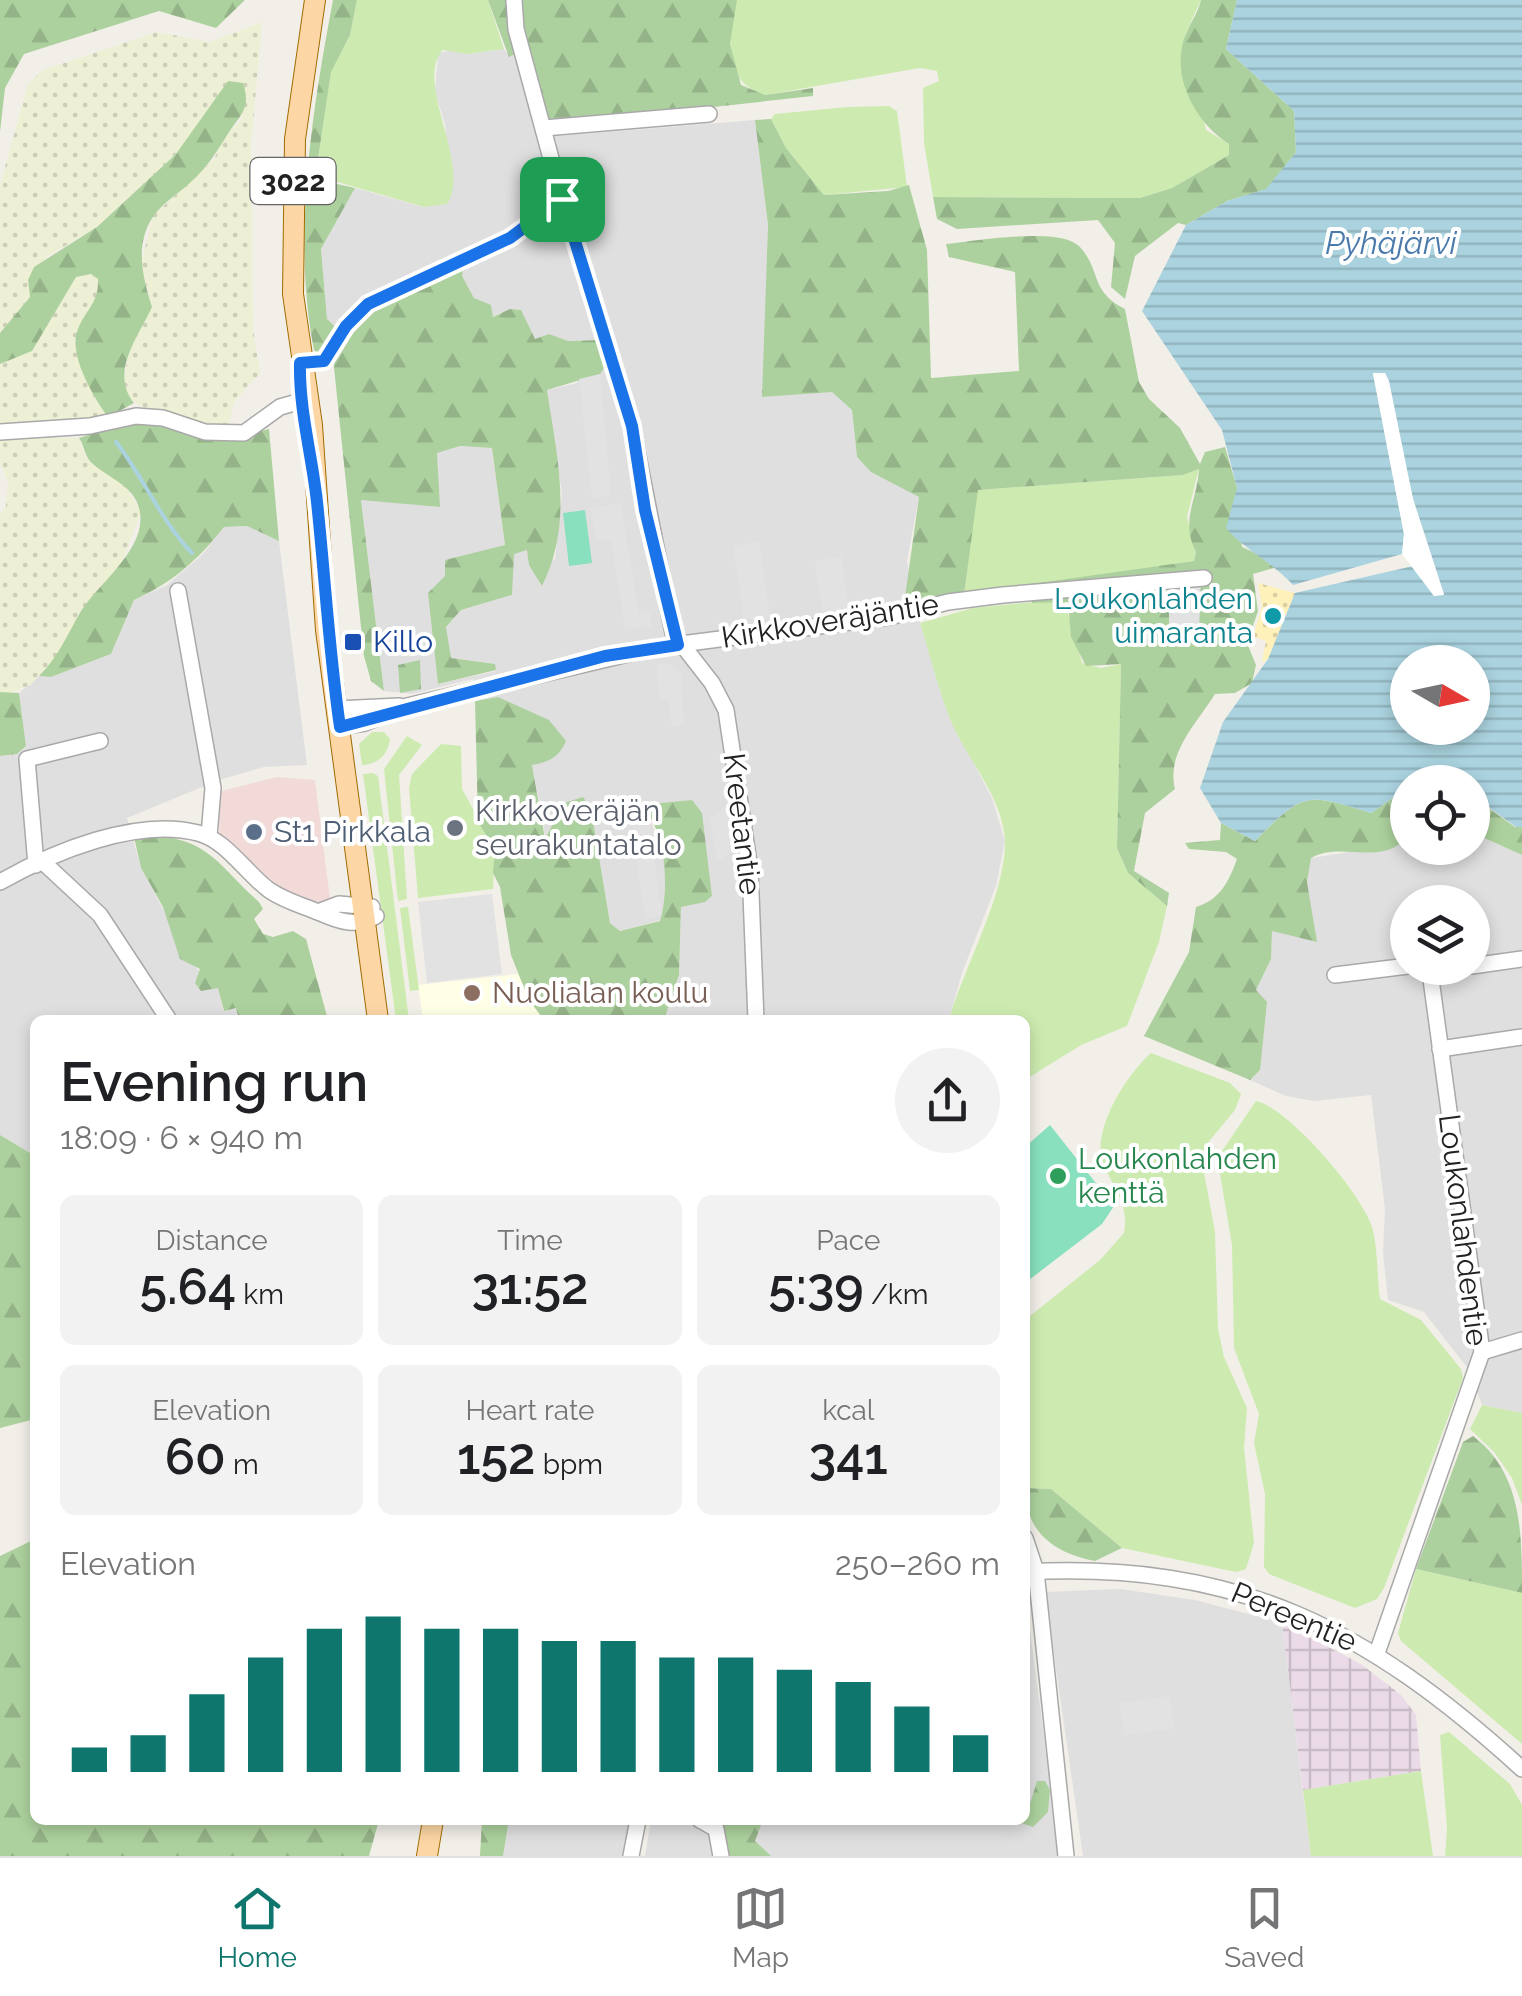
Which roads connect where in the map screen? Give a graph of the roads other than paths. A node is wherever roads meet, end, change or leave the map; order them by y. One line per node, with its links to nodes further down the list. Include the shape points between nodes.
1 (315, 0): 6 (main road, 3022, via 292,193)
2 (514, 0): 4 (street)
3 (708, 114): 4 (street)
4 (544, 128): 5 (street)
5 (562, 199): 6 (street, via 510,238 368,304 324,361); 11 (street, via 632,426)
6 (300, 363): 7 (main road, 3022)
7 (304, 399): 8 (street, via 244,433 205,432 136,416); 12 (main road, 3022)
8 (0, 432)
9 (1204, 578): 11 (street, Kirkkoveräjäntie, via 948,602 889,617)
10 (178, 592): 14 (street, via 213,788)
11 (678, 645): 12 (street, Kirkkoveräjäntie); 26 (street, Kreetantie, via 712,683 728,718 750,869)
12 (344, 717): 17 (main road, 3022)
13 (100, 741): 15 (street, via 27,758)
14 (208, 836): 15 (street, via 138,828); 17 (street, via 274,894 318,912 339,904)
15 (40, 864): 16 (street); 23 (street, via 100,916)
16 (0, 882)
17 (369, 913): 24 (main road, 3022); 25 (main road, 3022)
18 (1522, 959): 19 (street)
19 (1490, 963)
20 (1390, 968): 21 (street)
21 (1335, 976)
22 (1430, 985): 28 (street, Loukonlahdentie)
23 (166, 1015)
24 (378, 1015)
25 (389, 1015)
26 (756, 1015)
27 (1522, 1037): 28 (street)
28 (1440, 1049): 30 (street, Loukonlahdentie)
29 (1522, 1340): 30 (street)
30 (1482, 1352): 32 (street, Loukonlahdentie)
31 (1030, 1572): 32 (street, Pereentie, via 1116,1572 1208,1583 1296,1612); 40 (street)
32 (1376, 1652): 33 (street, Pereentie)
33 (1522, 1769)
34 (432, 1825): 37 (main road)
35 (637, 1825): 38 (street)
36 (706, 1825): 39 (street, via 720,1836)
37 (427, 1856)
38 (632, 1856)
39 (721, 1856)
40 (1066, 1856)

